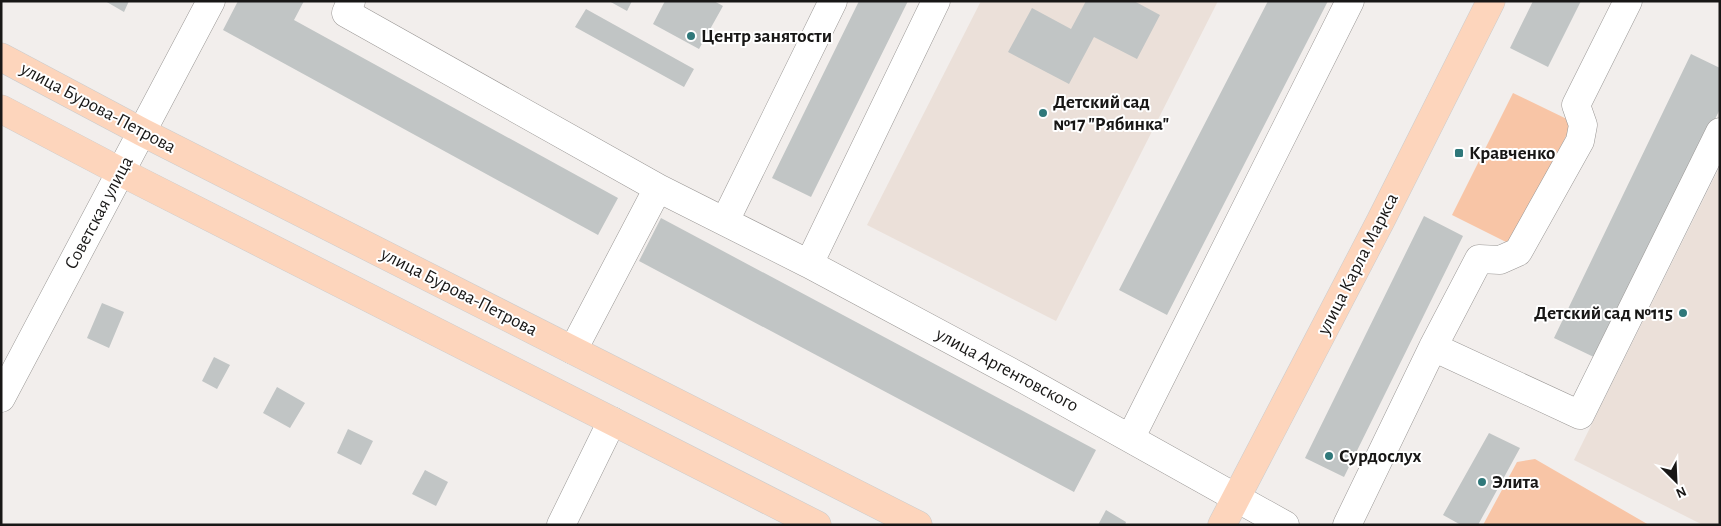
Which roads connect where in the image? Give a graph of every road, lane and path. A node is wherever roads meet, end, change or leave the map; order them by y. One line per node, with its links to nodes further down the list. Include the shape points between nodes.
1 (211, 1): 10 (street, Советская улица)
2 (351, 1): 13 (street, улица Аргентовского, via 346,13)
3 (833, 1): 14 (street)
4 (936, 1): 15 (street)
5 (1350, 1): 20 (street)
6 (1491, 1): 21 (main road, улица Карла Маркса)
7 (1628, 1): 16 (street, via 1576,105 1583,125 1580,141 1518,252 1500,260 1479,259)
8 (1, 56): 10 (main road, улица Бурова-Петрова)
9 (1, 109): 12 (main road)
10 (142, 132): 12 (street, Советская улица); 17 (main road, улица Бурова-Петрова)
11 (1720, 132): 16 (street, via 1580,415)
12 (121, 172): 18 (street, Советская улица); 19 (main road)
13 (658, 188): 14 (street, улица Аргентовского); 17 (street)
14 (725, 221): 15 (street, улица Аргентовского)
15 (809, 264): 20 (street, улица Аргентовского)
16 (1434, 347): 27 (street)
17 (573, 350): 24 (main road, улица Бурова-Петрова)
18 (1, 398)
19 (612, 421): 22 (street); 23 (main road)
20 (1130, 437): 21 (street, улица Аргентовского)
21 (1236, 499): 25 (main road, улица Карла Маркса); 26 (street, улица Аргентовского)
22 (561, 525)
23 (817, 525)
24 (918, 525)
25 (1222, 525)
26 (1285, 525)
27 (1347, 525)

